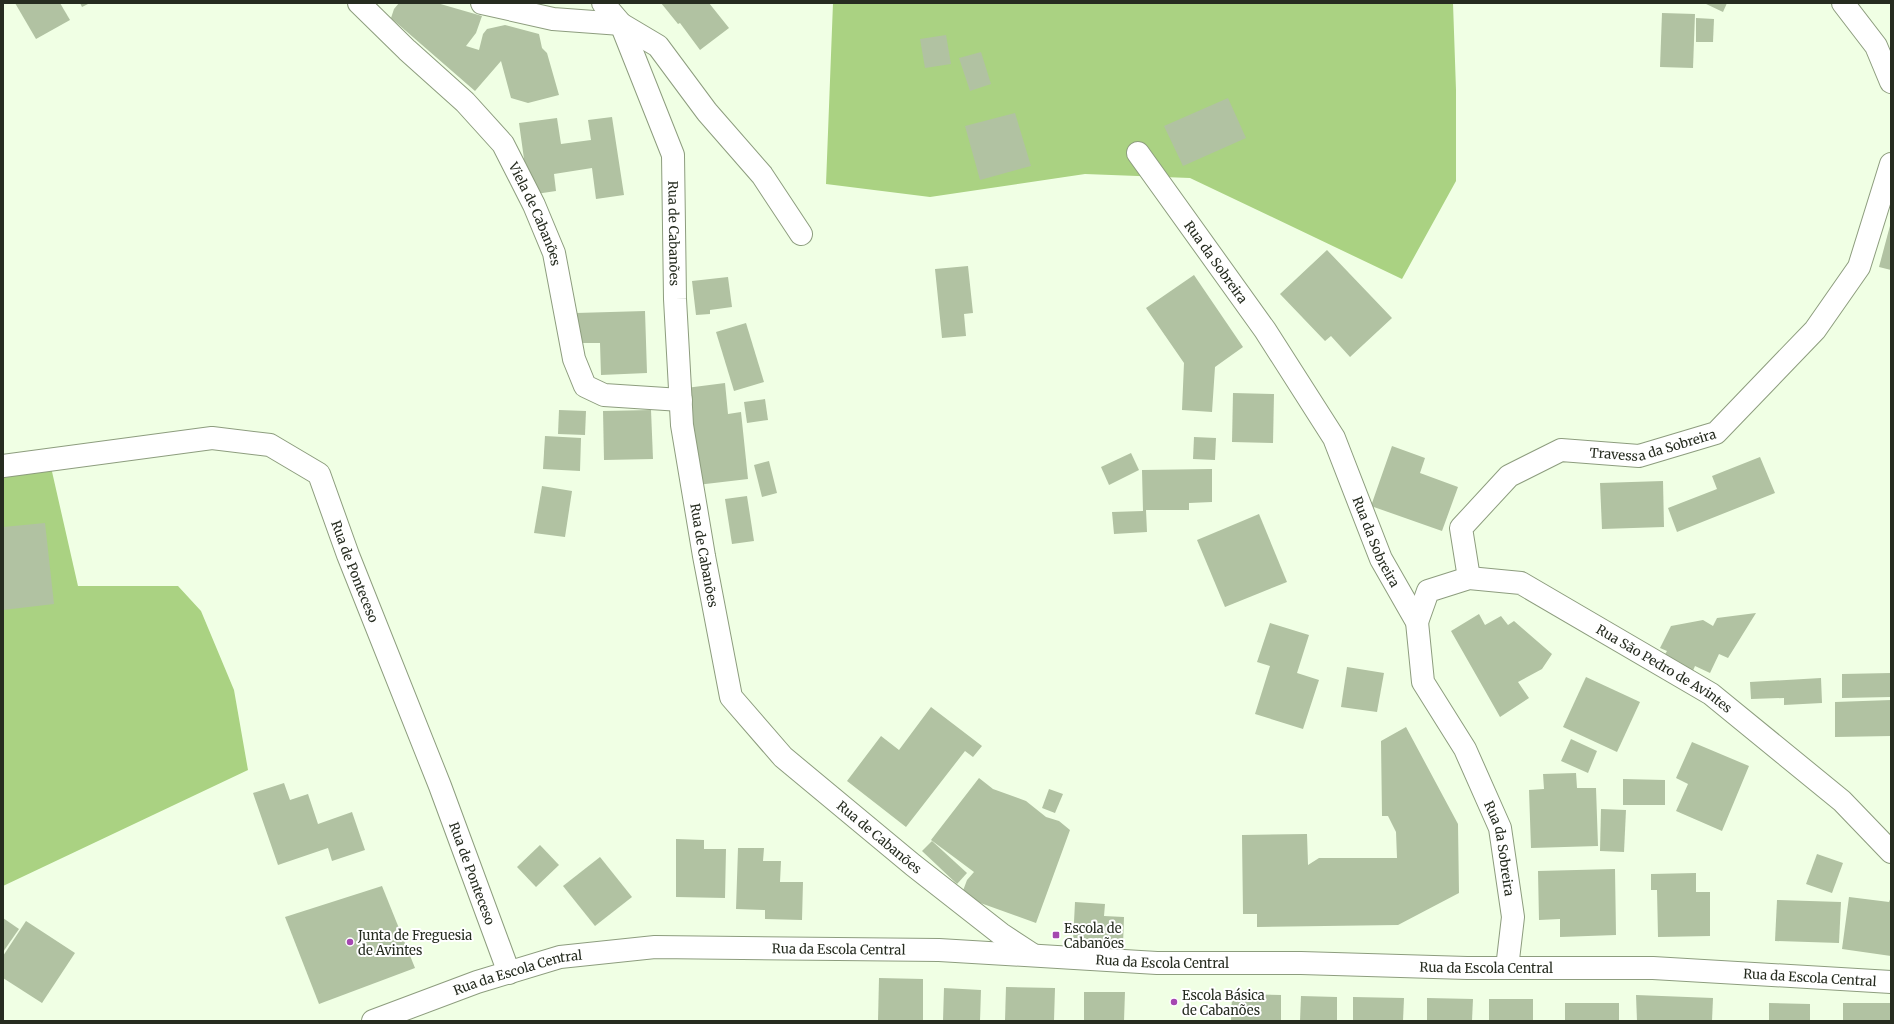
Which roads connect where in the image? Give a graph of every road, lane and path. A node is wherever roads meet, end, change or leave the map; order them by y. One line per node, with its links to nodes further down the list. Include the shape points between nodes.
1 (359, 3): 10 (street, Viela de Cabanões, via 465,102 503,144 534,205 554,253 574,359 585,386 604,395)
2 (482, 3): 5 (street, via 553,19)
3 (603, 3): 5 (street, Rua de Cabanões)
4 (1843, 3): 6 (street, via 1876,46)
5 (621, 24): 9 (street, Rua de Cabanões, via 658,46 707,112 762,175); 10 (street, Rua de Cabanões, via 672,155 675,299)
6 (1891, 82)
7 (1138, 153): 13 (street, Rua da Sobreira, via 1265,330 1334,438 1381,559)
8 (1891, 164): 12 (street, Travessa da Sobreira, via 1859,267 1815,330 1716,433 1639,456 1561,450 1509,476 1461,528)
9 (801, 234)
10 (681, 400): 15 (street, Rua de Cabanões, via 682,425 731,697 783,757 913,866 1001,934)
11 (3, 466): 17 (street, Rua de Ponteceso, via 212,438 270,445 319,474 348,555 440,786)
12 (1469, 578): 13 (street, Rua São Pedro de Avintes, via 1428,591); 14 (street, Rua São Pedro de Avintes, via 1521,583 1711,694 1842,801)
13 (1417, 622): 16 (street, Rua da Sobreira, via 1423,682 1465,749 1500,828 1513,917)
14 (1891, 852)
15 (1034, 956): 16 (street, Rua da Escola Central, via 1157,963 1301,963); 17 (street, Rua da Escola Central, via 939,950 654,947 560,956)
16 (1507, 968): 18 (street, Rua da Escola Central, via 1653,968)
17 (509, 973): 19 (street, Rua da Escola Central, via 477,982)
18 (1891, 982)
19 (373, 1021)

